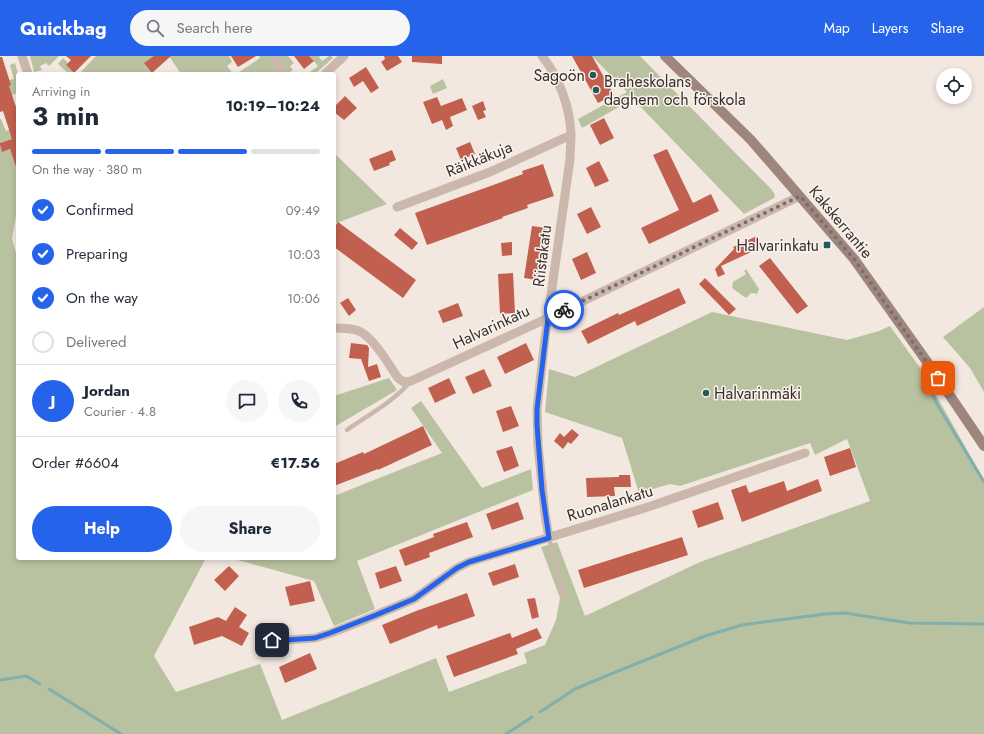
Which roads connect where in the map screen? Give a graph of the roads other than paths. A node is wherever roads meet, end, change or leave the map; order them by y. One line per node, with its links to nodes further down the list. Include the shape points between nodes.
1 (22, 56): 6 (street)
2 (273, 56): 7 (street)
3 (344, 56): 8 (street)
4 (542, 56): 9 (street, Riistakatu, via 554,73 560,88)
5 (665, 56): 10 (main road, Kakskerrantie, via 751,140)
6 (27, 72)
7 (284, 72)
8 (327, 72)
9 (571, 135): 11 (street, Räikkäkuja, via 490,172); 12 (street, Riistakatu, via 570,159)
10 (800, 196): 12 (street, Halvarinkatu); 16 (main road, Kakskerrantie, via 854,259)
11 (396, 207)
12 (548, 318): 14 (street, Halvarinkatu); 18 (street, Riistakatu, via 537,425)
13 (336, 328): 14 (street, via 360,332 373,343 398,378 404,382)
14 (411, 381): 15 (lane, via 384,405)
15 (347, 430)
16 (984, 446)
17 (804, 453): 18 (street, Ruonalankatu)
18 (549, 538): 19 (lane); 20 (street, Ruonalankatu, via 469,562 414,599 330,633 301,640)
19 (564, 597)
20 (272, 640)

